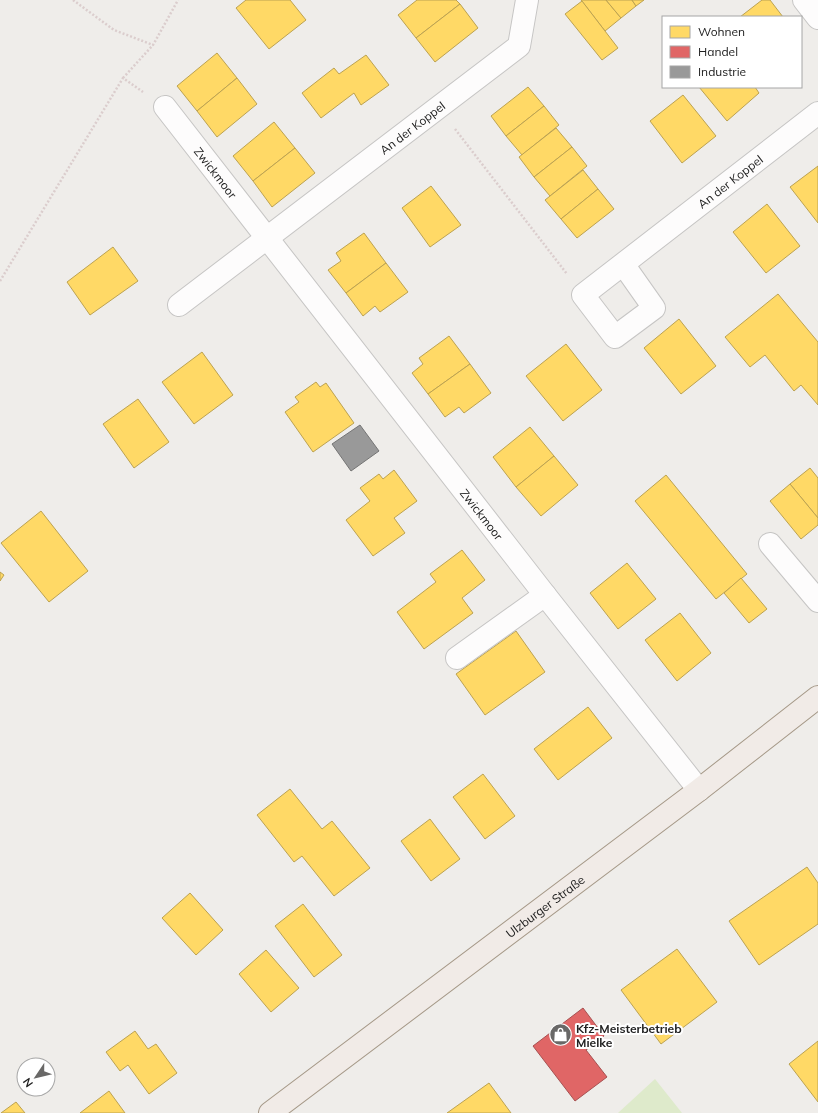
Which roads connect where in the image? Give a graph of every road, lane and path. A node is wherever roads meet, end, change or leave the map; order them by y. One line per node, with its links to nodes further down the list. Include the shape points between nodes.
1 (73, 0): 6 (path, via 114,30)
2 (178, 0): 6 (path)
3 (527, 0): 9 (street, An der Koppel, via 519,46)
4 (804, 0): 5 (street)
5 (818, 18)
6 (153, 45): 7 (path)
7 (123, 78): 8 (path); 13 (path)
8 (165, 107): 11 (street, Zwickmoor)
9 (438, 107): 11 (street, An der Koppel); 14 (path)
10 (818, 113): 12 (street, An der Koppel)
11 (267, 238): 15 (street); 17 (street, Zwickmoor)
12 (622, 264): 14 (street, An der Koppel); 14 (street, via 654,308 615,337)
13 (0, 281)
14 (583, 295)
15 (179, 305)
16 (770, 544): 18 (street)
17 (545, 594): 19 (street); 21 (street, Zwickmoor)
18 (818, 601)
19 (457, 658)
20 (818, 697): 21 (main road, Ulzburger Straße)
21 (699, 790): 22 (main road, Ulzburger Straße)
22 (270, 1113)

